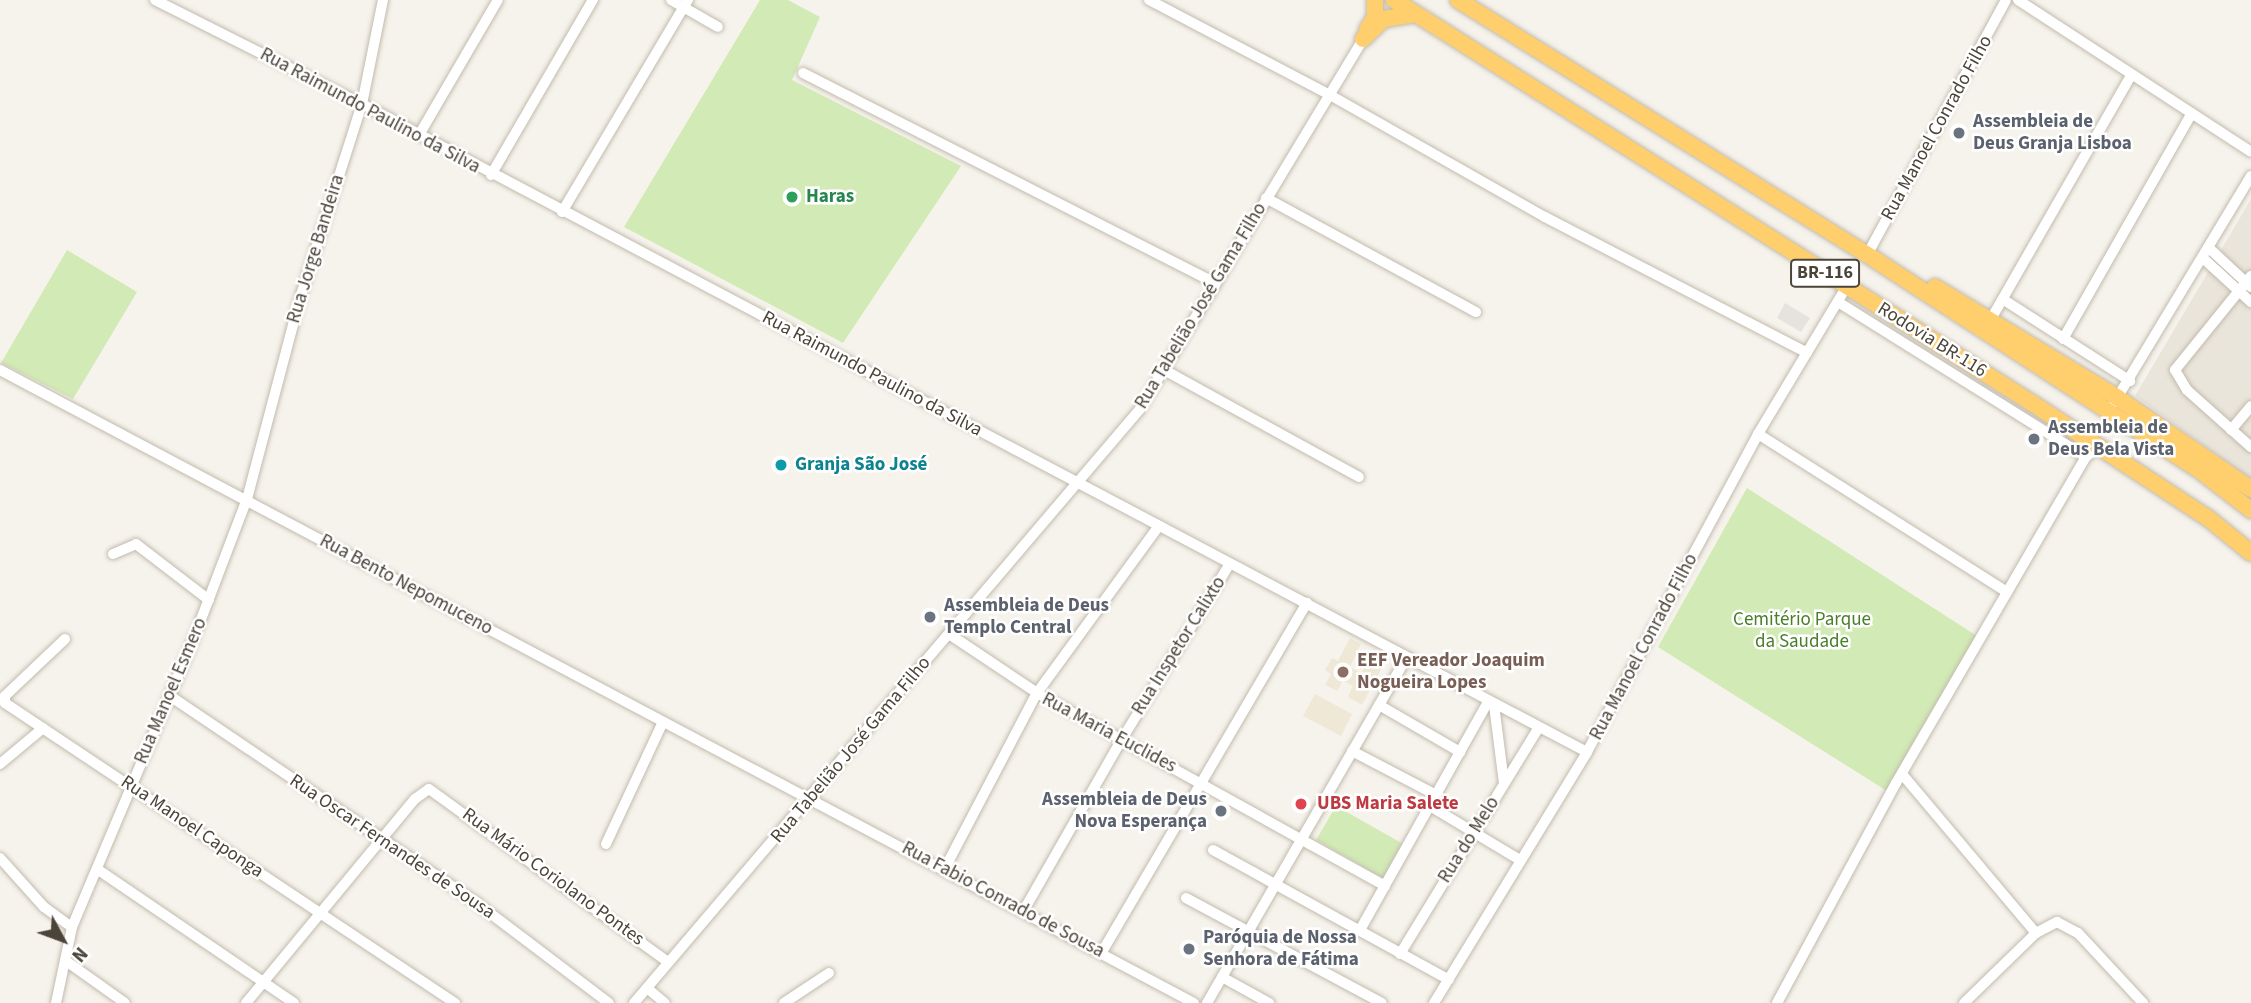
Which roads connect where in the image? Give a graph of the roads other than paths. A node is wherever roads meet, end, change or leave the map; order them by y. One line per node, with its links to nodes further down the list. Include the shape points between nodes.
1 (155, 0): 20 (street, Rua Raimundo Paulino da Silva)
2 (383, 0): 20 (street, Rua Jorge Bandeira)
3 (498, 0): 22 (street)
4 (593, 0): 24 (street)
5 (671, 0): 12 (street)
6 (1149, 0): 13 (street)
7 (1374, 0): 16 (highway, via 1375,17)
8 (1394, 0): 14 (highway, Rodovia BR-116 / BR-116)
9 (1458, 0): 29 (highway, Rodovia BR-116 / BR-116)
10 (2006, 0): 29 (street, Rua Manoel Conrado Filho)
11 (2018, 0): 18 (street)
12 (685, 4): 15 (street); 27 (street)
13 (1165, 4): 19 (street)
14 (1416, 14): 16 (highway, via 1384,19); 33 (highway, Rodovia BR-116 / BR-116)
15 (718, 27)
16 (1363, 39): 19 (street, Rua Tabelião José Gama Filho)
17 (803, 73): 31 (street)
18 (2131, 76): 21 (street); 34 (street)
19 (1331, 95): 26 (street, Rua Tabelião José Gama Filho); 40 (street, via 1545,217)
20 (362, 104): 22 (street, Rua Raimundo Paulino da Silva); 53 (street, Rua Jorge Bandeira, via 312,256)
21 (2190, 116): 23 (street); 39 (street)
22 (419, 135): 24 (street, Rua Raimundo Paulino da Silva)
23 (2251, 152)
24 (491, 175): 27 (street, Rua Raimundo Paulino da Silva)
25 (2251, 176): 28 (street)
26 (1266, 198): 31 (street, Rua Tabelião José Gama Filho); 37 (street)
27 (562, 212): 51 (street, Rua Raimundo Paulino da Silva)
28 (2210, 249): 30 (street); 32 (street)
29 (1872, 258): 38 (highway, via 1923,279); 44 (highway, Rodovia BR-116 / BR-116)
30 (2204, 259): 32 (street); 43 (street)
31 (1216, 283): 42 (street, Rua Tabelião José Gama Filho)
32 (2247, 284): 36 (street); 46 (street, via 2175,370 2187,390)
33 (1847, 286): 35 (street, Rua Manoel Conrado Filho); 49 (highway, Rodovia BR-116 / BR-116)
34 (2004, 300): 38 (street); 39 (street)
35 (1838, 302): 40 (street, Rua Manoel Conrado Filho); 49 (street)
36 (2251, 302)
37 (1476, 312)
38 (1991, 319): 44 (highway)
39 (2063, 339): 43 (street)
40 (1807, 353): 47 (street, Rua Manoel Conrado Filho)
41 (0, 370): 53 (street, Rua Bento Nepomuceno)
42 (1166, 371): 50 (street); 51 (street, Rua Tabelião José Gama Filho)
43 (2130, 381): 44 (street)
44 (2113, 405): 52 (highway); 54 (highway, Rodovia BR-116 / BR-116)
45 (2251, 405): 46 (street)
46 (2231, 430): 48 (street)
47 (1758, 434): 59 (street); 75 (street, Rua Manoel Conrado Filho)
48 (2251, 447)
49 (2092, 452): 56 (highway, Rodovia BR-116 / BR-116, via 2208,518); 59 (street)
50 (1359, 477)
51 (1080, 483): 55 (street, Rua Raimundo Paulino da Silva); 62 (street, Rua Tabelião José Gama Filho)
52 (2251, 489)
53 (247, 499): 60 (street, Rua Manoel Esmero); 69 (street, Rua Bento Nepomuceno)
54 (2251, 510)
55 (1159, 526): 58 (street, Rua Raimundo Paulino da Silva); 65 (street)
56 (2251, 553)
57 (113, 554): 60 (street, via 136,544)
58 (1229, 565): 61 (street, Rua Raimundo Paulino da Silva); 72 (street, Rua Inspetor Calixto)
59 (2007, 593): 77 (street)
60 (209, 600): 66 (street, Rua Manoel Esmero)
61 (1307, 603): 64 (street, Rua Raimundo Paulino da Silva); 79 (street)
62 (948, 634): 65 (street, Rua Maria Euclides); 81 (street, Rua Tabelião José Gama Filho)
63 (65, 639): 71 (street, Rua Manoel Caponga, via 3,698)
64 (1406, 659): 67 (street, Rua Raimundo Paulino da Silva); 68 (street)
65 (1037, 693): 72 (street, Rua Maria Euclides); 91 (street)
66 (170, 696): 80 (street, Rua Manoel Esmero); 84 (street, Rua Oscar Fernandes de Sousa)
67 (1491, 703): 70 (street, Rua Raimundo Paulino da Silva); 74 (street); 78 (street)
68 (1379, 705): 73 (street); 74 (street)
69 (662, 724): 81 (street, Rua Bento Nepomuceno); 86 (street)
70 (1539, 727): 75 (street, Rua Raimundo Paulino da Silva); 78 (street, Rua do Melo)
71 (43, 728): 76 (street); 80 (street, Rua Manoel Caponga)
72 (1122, 739): 79 (street, Rua Maria Euclides); 95 (street, Rua Inspetor Calixto)
73 (1352, 751): 82 (street); 85 (street)
74 (1460, 752): 82 (street)
75 (1587, 752): 89 (street, Rua Manoel Conrado Filho)
76 (0, 764)
77 (1902, 774): 100 (street); 124 (street)
78 (1504, 783): 83 (street, Rua do Melo)
79 (1204, 784): 85 (street, Rua Maria Euclides); 101 (street)
80 (131, 786): 90 (street, Rua Manoel Esmero); 96 (street, Rua Manoel Caponga)
81 (811, 799): 91 (street, Rua Fabio Conrado de Sousa); 104 (street, Rua Tabelião José Gama Filho)
82 (1433, 800): 83 (street); 93 (street)
83 (1473, 832): 89 (street); 102 (street, Rua do Melo)
84 (382, 838): 96 (street); 104 (street, Rua Mário Coriolano Pontes, via 420,794 429,789 438,792); 115 (street, Rua Oscar Fernandes de Sousa)
85 (1302, 838): 92 (street); 93 (street, Rua Maria Euclides)
86 (606, 844)
87 (1213, 850): 92 (street)
88 (0, 858): 97 (street, via 44,907)
89 (1520, 860): 107 (street, Rua Manoel Conrado Filho)
90 (97, 869): 97 (street, Rua Manoel Esmero); 108 (street)
91 (945, 869): 95 (street, Rua Fabio Conrado de Sousa)
92 (1275, 884): 98 (street); 99 (street)
93 (1385, 886): 98 (street)
94 (1186, 898): 99 (street)
95 (1024, 910): 101 (street, Rua Fabio Conrado de Sousa)
96 (321, 911): 108 (street); 114 (street, Rua Manoel Caponga)
97 (72, 927): 103 (street, Rua Manoel Esmero)
98 (1360, 930): 102 (street)
99 (1248, 931): 106 (street); 122 (street)
100 (2036, 933): 125 (street); 126 (street, via 2057,922 2072,928)
101 (1102, 952): 119 (street, Rua Fabio Conrado de Sousa)
102 (1400, 954): 107 (street)
103 (66, 961): 110 (street, Rua Manoel Esmero); 111 (street)
104 (668, 962): 109 (street, Rua Tabelião José Gama Filho)
105 (830, 973): 118 (street)
106 (1222, 977): 120 (street); 121 (street)
107 (1449, 980): 123 (street, Rua Manoel Conrado Filho)
108 (264, 982): 112 (street); 113 (street)
109 (647, 988): 116 (street, Rua Tabelião José Gama Filho); 117 (street)
110 (57, 1003)
111 (125, 1003)
112 (246, 1003)
113 (294, 1003)
114 (454, 1003)
115 (609, 1003)
116 (634, 1003)
117 (665, 1003)
118 (784, 1003)
119 (1194, 1003)
120 (1207, 1003)
121 (1269, 1003)
122 (1382, 1003)
123 (1434, 1003)
124 (1777, 1003)
125 (1964, 1003)
126 (2143, 1003)

